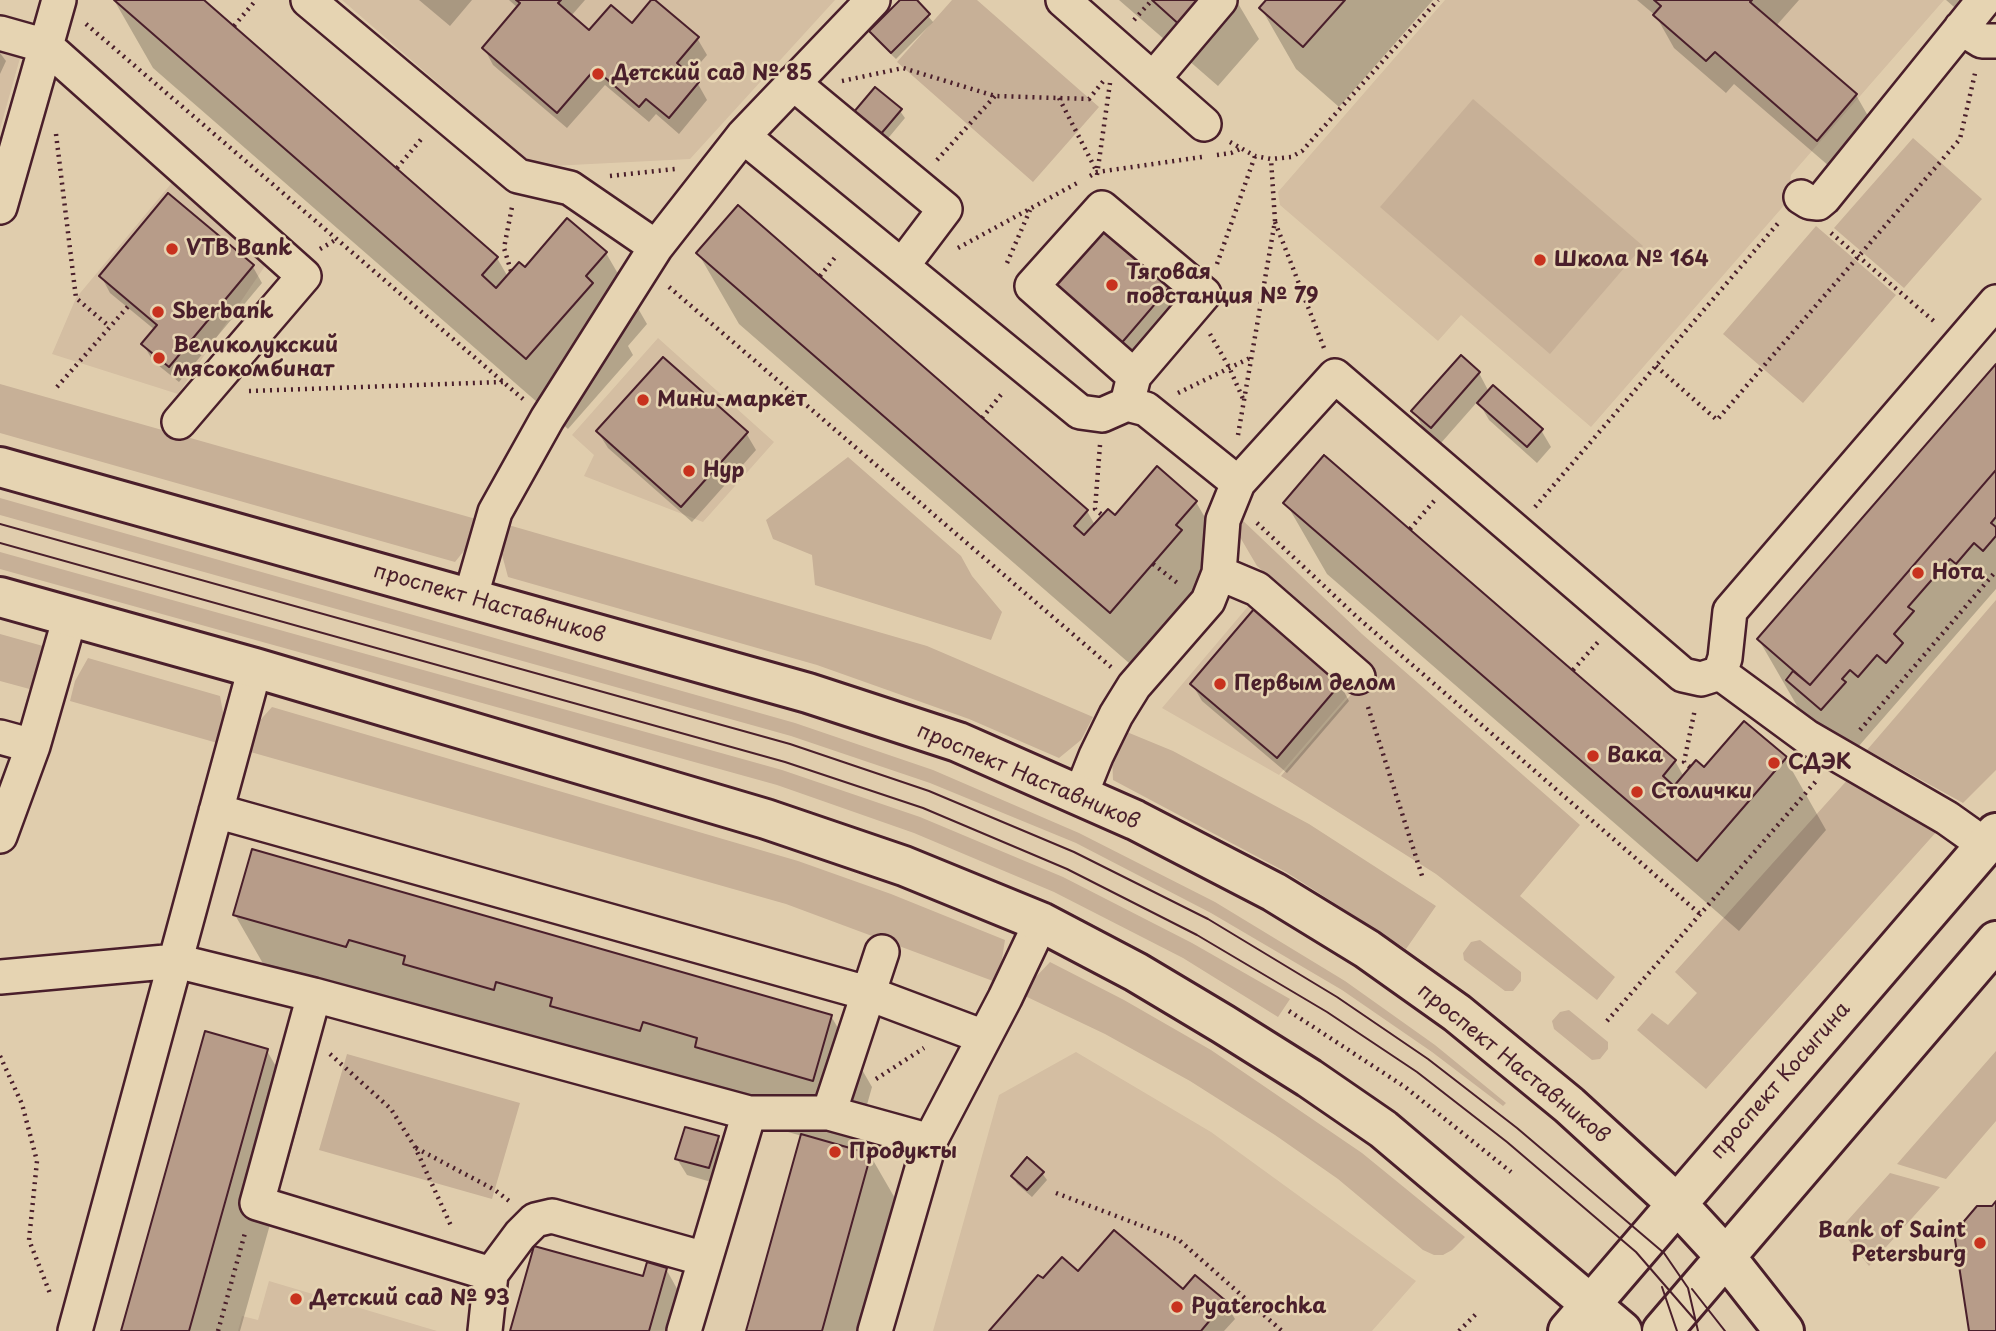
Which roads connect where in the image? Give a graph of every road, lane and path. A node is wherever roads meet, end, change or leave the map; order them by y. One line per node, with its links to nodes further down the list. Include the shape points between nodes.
1 (256, 0): 9 (path)
2 (308, 0): 19 (lane)
3 (873, 0): 15 (lane)
4 (1063, 0): 14 (lane)
5 (1220, 0): 14 (lane)
6 (1438, 0): 25 (path, via 1302,151)
7 (1984, 0): 11 (lane)
8 (57, 7): 12 (lane); 50 (path, via 87,24)
9 (234, 26)
10 (0, 33): 12 (lane)
11 (1980, 37): 32 (lane, via 1824,198 1818,203); 38 (path, via 1960,139)
12 (46, 46): 33 (lane); 52 (lane, via 304,276)
13 (1111, 71): 28 (path)
14 (1153, 79): 20 (lane)
15 (793, 83): 16 (path, via 823,85 903,68); 22 (lane); 30 (lane)
16 (995, 96): 17 (path); 30 (path)
17 (1059, 98): 18 (path); 28 (path)
18 (1089, 99)
19 (443, 113): 27 (path); 29 (lane)
20 (1204, 124): 23 (path)
21 (55, 126): 45 (path, via 76,298)
22 (743, 136): 26 (lane); 39 (lane)
23 (1240, 149): 24 (path); 28 (path)
24 (1255, 156): 25 (path); 41 (path, via 1212,281)
25 (1271, 159): 35 (path)
26 (719, 164): 31 (path, via 587,178); 37 (lane)
27 (397, 168)
28 (1097, 173): 34 (path); 36 (path)
29 (518, 176): 31 (lane); 40 (path, via 504,248)
30 (915, 184): 39 (lane, via 945,209)
31 (570, 188): 37 (lane)
32 (1799, 200): 38 (path); 47 (path)
33 (0, 207)
34 (1102, 208): 41 (lane); 53 (lane, via 1032,286)
35 (1275, 221): 46 (path); 49 (path)
36 (953, 252)
37 (650, 256): 55 (lane); 70 (path)
38 (1859, 256): 44 (path); 47 (path, via 1717,419)
39 (902, 266): 53 (lane, via 1080,412)
40 (511, 271)
41 (1198, 301): 48 (path); 53 (lane)
42 (1996, 302): 68 (lane, via 1730,611 1724,658)
43 (131, 303): 45 (path)
44 (1917, 307)
45 (110, 327): 51 (path)
46 (1253, 356): 48 (path); 54 (path)
47 (1656, 366): 60 (path)
48 (1229, 367): 53 (path); 54 (path)
49 (1335, 376): 58 (lane); 60 (lane)
50 (503, 382): 52 (path); 55 (path)
51 (57, 387)
52 (205, 392): 56 (lane)
53 (1127, 401): 58 (lane); 59 (path, via 1095,509)
54 (1244, 402): 58 (path)
55 (547, 419): 64 (lane, via 495,512)
56 (179, 422)
57 (0, 467): 64 (main road, проспект Наставников)
58 (1233, 486): 62 (lane, via 1223,520); 66 (path)
59 (1102, 515)
60 (1515, 531): 68 (lane, via 1683,675)
61 (1996, 571): 73 (path)
62 (1219, 573): 69 (lane, via 1257,589); 70 (lane, via 1208,601)
63 (0, 597): 65 (main road)
64 (470, 599): 75 (main road, проспект Наставников, via 808,693 958,743)
65 (70, 617): 67 (main road); 72 (lane)
66 (1357, 617): 69 (path); 80 (path)
67 (255, 668): 76 (lane); 81 (main road, via 766,819 904,866)
68 (1710, 676): 73 (lane); 74 (path, via 1684,762)
69 (1358, 677): 79 (path)
70 (1134, 686): 75 (lane)
71 (0, 737): 72 (lane)
72 (33, 746): 77 (lane)
73 (1838, 756): 78 (lane); 80 (path)
74 (1690, 767)
75 (1080, 796): 101 (main road, проспект Наставников, via 1274,892 1367,949 1497,1045)
76 (216, 811): 84 (lane); 86 (lane)
77 (0, 836)
78 (1991, 839): 101 (main road, проспект Косыгина)
79 (1423, 880)
80 (1700, 914): 89 (path)
81 (1041, 922): 90 (lane); 108 (main road, via 1212,1017 1382,1129)
82 (1996, 940): 103 (main road)
83 (882, 952): 86 (lane)
84 (176, 961): 85 (lane); 87 (lane); 109 (lane)
85 (0, 977)
86 (867, 993): 90 (lane); 95 (lane)
87 (314, 995): 91 (lane); 94 (lane)
88 (1289, 1011): 98 (path, via 1405,1087)
89 (1607, 1021)
90 (971, 1032): 93 (path); 96 (lane)
91 (305, 1035): 97 (path, via 391,1109); 100 (lane)
92 (0, 1056): 106 (path, via 22,1104 37,1161 29,1240)
93 (876, 1079)
94 (749, 1113): 95 (lane); 104 (lane)
95 (829, 1113): 96 (lane)
96 (930, 1141): 113 (lane)
97 (415, 1147): 102 (path, via 495,1190); 105 (path)
98 (1511, 1172)
99 (1056, 1193): 114 (path, via 1179,1240)
100 (257, 1203): 105 (lane); 110 (path, via 248,1220)
101 (1677, 1204): 103 (main road, проспект Наставников); 108 (main road, проспект Косыгина)
102 (535, 1220): 104 (lane, via 552,1216); 105 (lane)
103 (1725, 1256): 117 (main road); 118 (main road, проспект Наставников)
104 (705, 1259): 112 (lane)
105 (480, 1271): 111 (lane)
106 (54, 1305)
107 (1477, 1313): 115 (path)
108 (1580, 1318): 116 (main road)
109 (75, 1331)
110 (218, 1331)
111 (485, 1331)
112 (684, 1331)
113 (875, 1331)
114 (1282, 1331)
115 (1459, 1331)
116 (1622, 1331)
117 (1662, 1331)
118 (1784, 1331)

